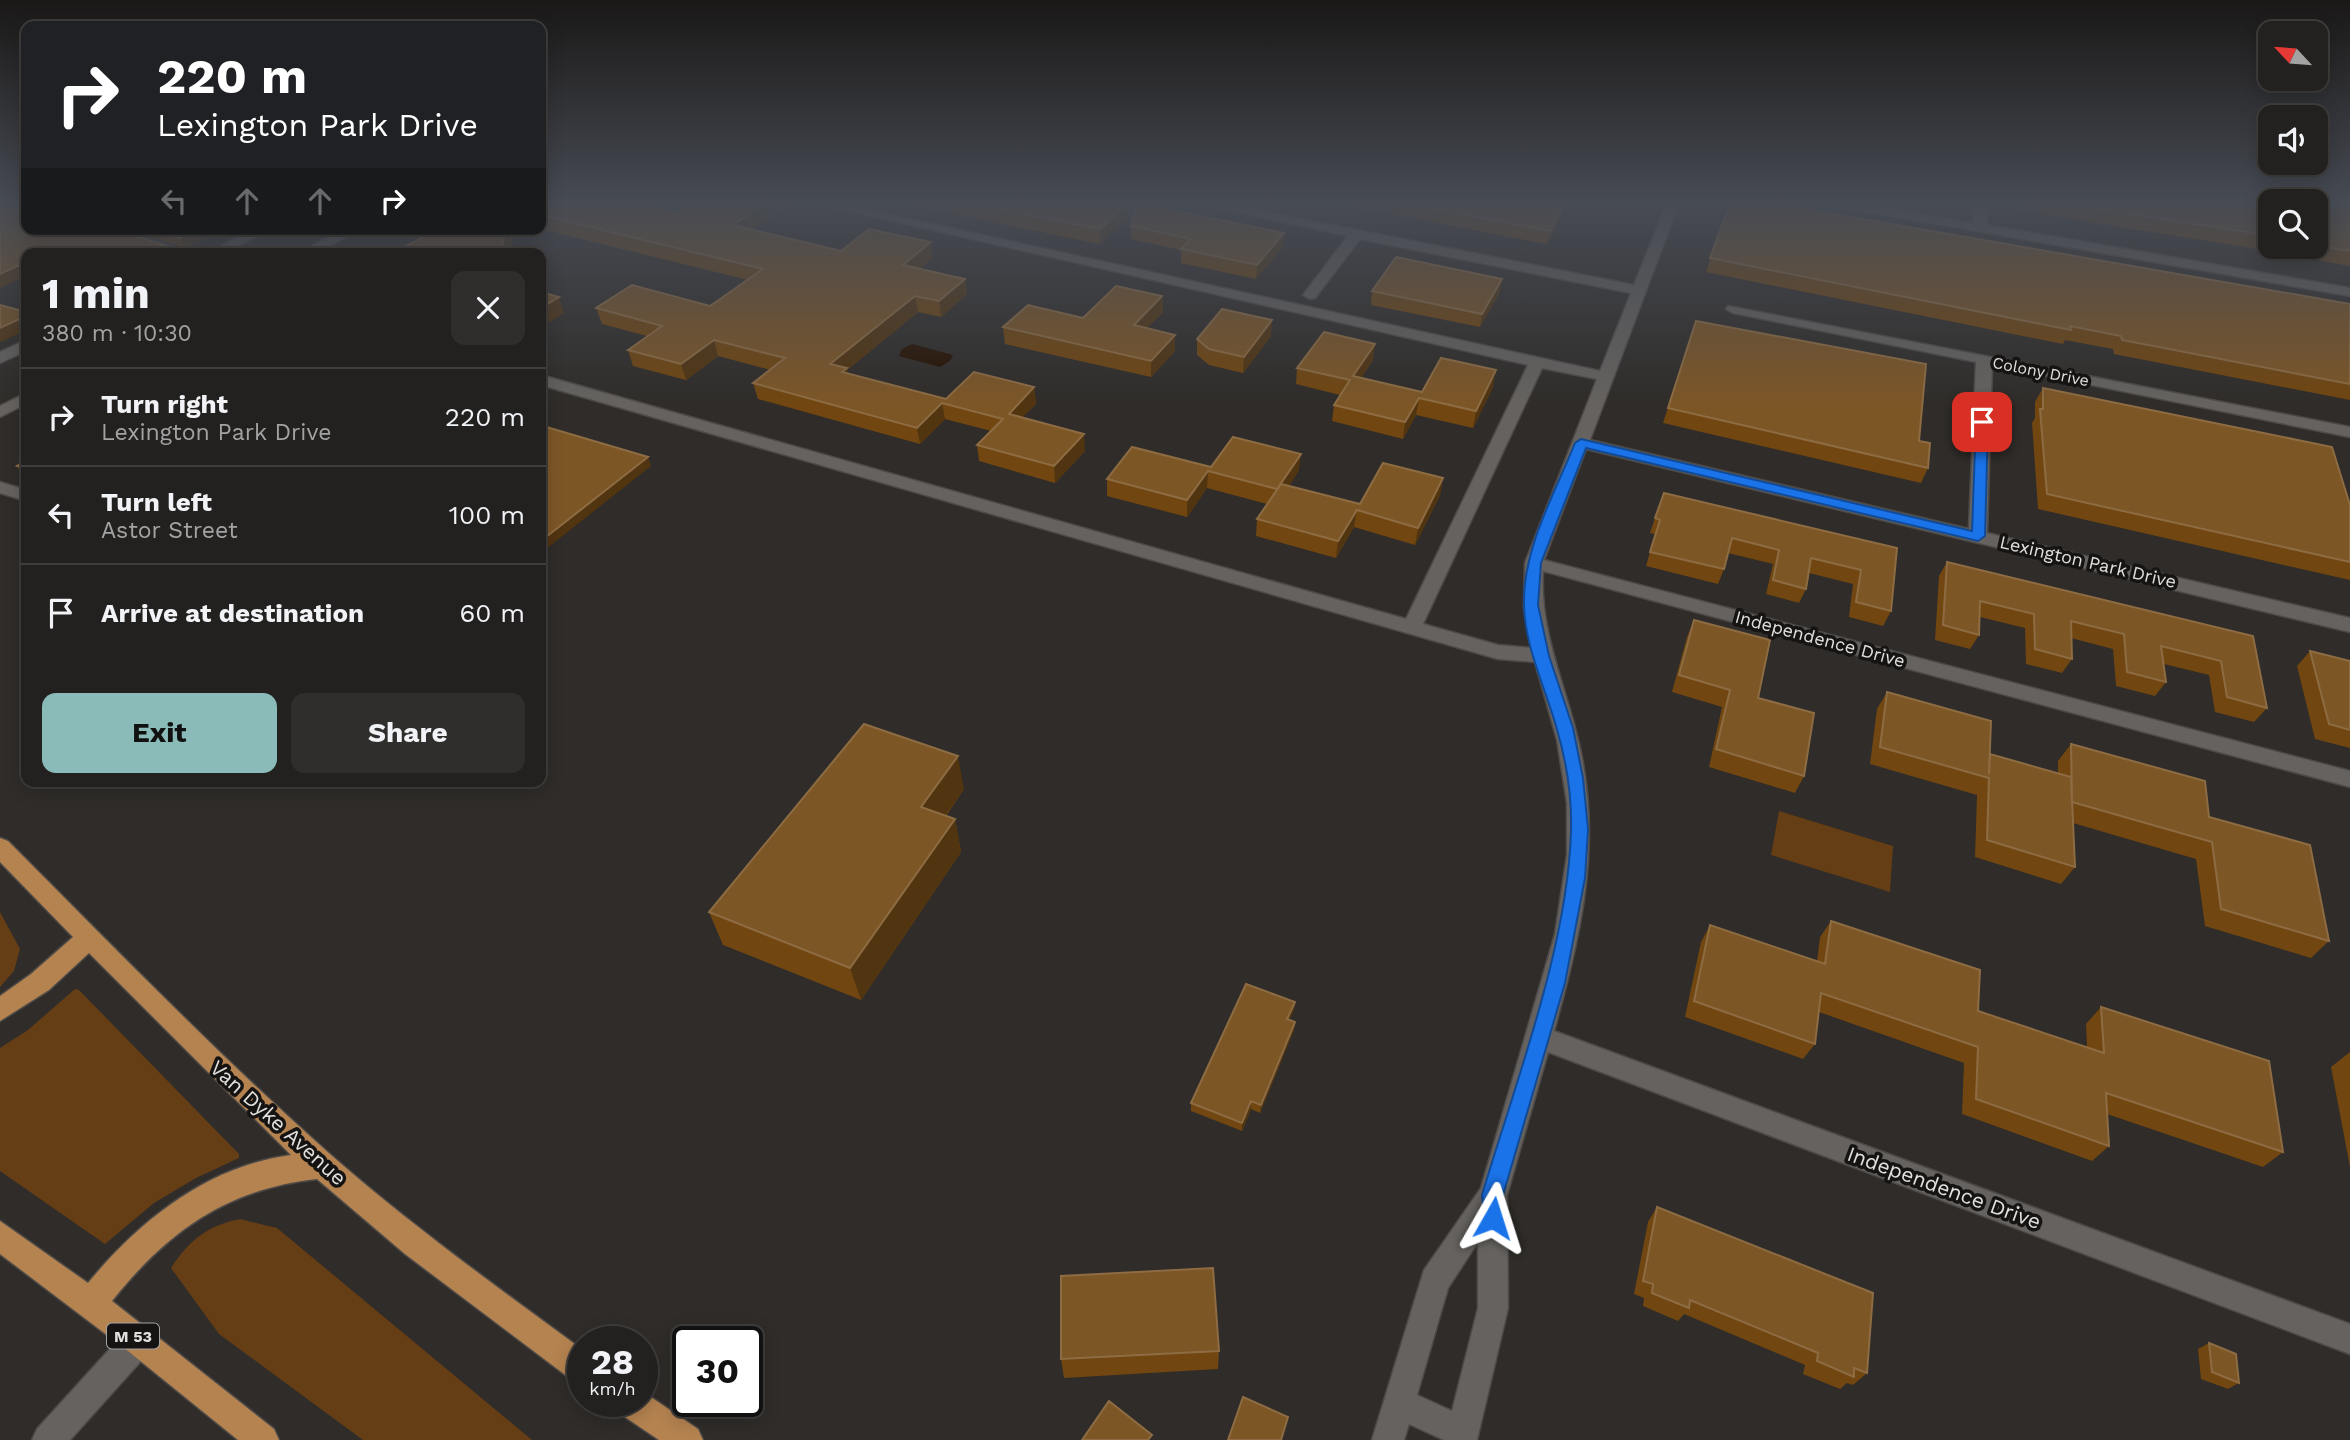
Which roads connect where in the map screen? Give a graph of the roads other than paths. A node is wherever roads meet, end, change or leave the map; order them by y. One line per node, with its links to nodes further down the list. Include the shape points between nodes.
1 (1122, 270): 13 (street)
2 (1329, 270): 8 (street)
3 (1539, 270): 6 (street)
4 (1647, 270): 6 (street)
5 (2226, 270): 7 (street)
6 (1639, 290): 14 (street)
7 (2350, 292)
8 (1310, 295)
9 (1733, 309): 12 (street, Colony Drive)
10 (21, 348): 11 (street)
11 (0, 358)
12 (1984, 360): 18 (street, Colony Drive); 22 (street)
13 (1537, 362): 14 (street); 25 (street)
14 (1608, 377): 19 (street)
15 (546, 381): 25 (street)
16 (21, 400): 17 (street)
17 (0, 411)
18 (2350, 432)
19 (1581, 443): 22 (street, Lexington Park Drive); 23 (street)
20 (0, 487): 21 (street)
21 (21, 494)
22 (1978, 536): 24 (street, Lexington Park Drive)
23 (1534, 563): 26 (street, via 1531,605); 27 (street, Independence Drive)
24 (2350, 625)
25 (1412, 626): 26 (street, via 1498,652)
26 (1541, 656): 31 (street, via 1565,728 1580,829 1566,935)
27 (2350, 779)
28 (0, 847): 29 (main road, Van Dyke Avenue)
29 (89, 938): 30 (main road); 32 (main road, Van Dyke Avenue, via 208,1059)
30 (0, 1010)
31 (1539, 1037): 33 (street); 36 (street, Independence Drive)
32 (322, 1165): 35 (main road, via 268,1172 184,1210 146,1239); 38 (main road, Van Dyke Avenue)
33 (1493, 1195): 39 (street, via 1435,1282); 41 (street, via 1493,1308)
34 (0, 1236): 35 (main road, M 53)
35 (90, 1304): 37 (main road, M 53)
36 (2350, 1339)
37 (139, 1340): 42 (street); 43 (main road, M 53)
38 (567, 1357)
39 (1399, 1403): 41 (street); 45 (street)
40 (652, 1417): 44 (main road)
41 (1462, 1436)
42 (48, 1440)
43 (263, 1440)
44 (687, 1440)
45 (1388, 1440)

